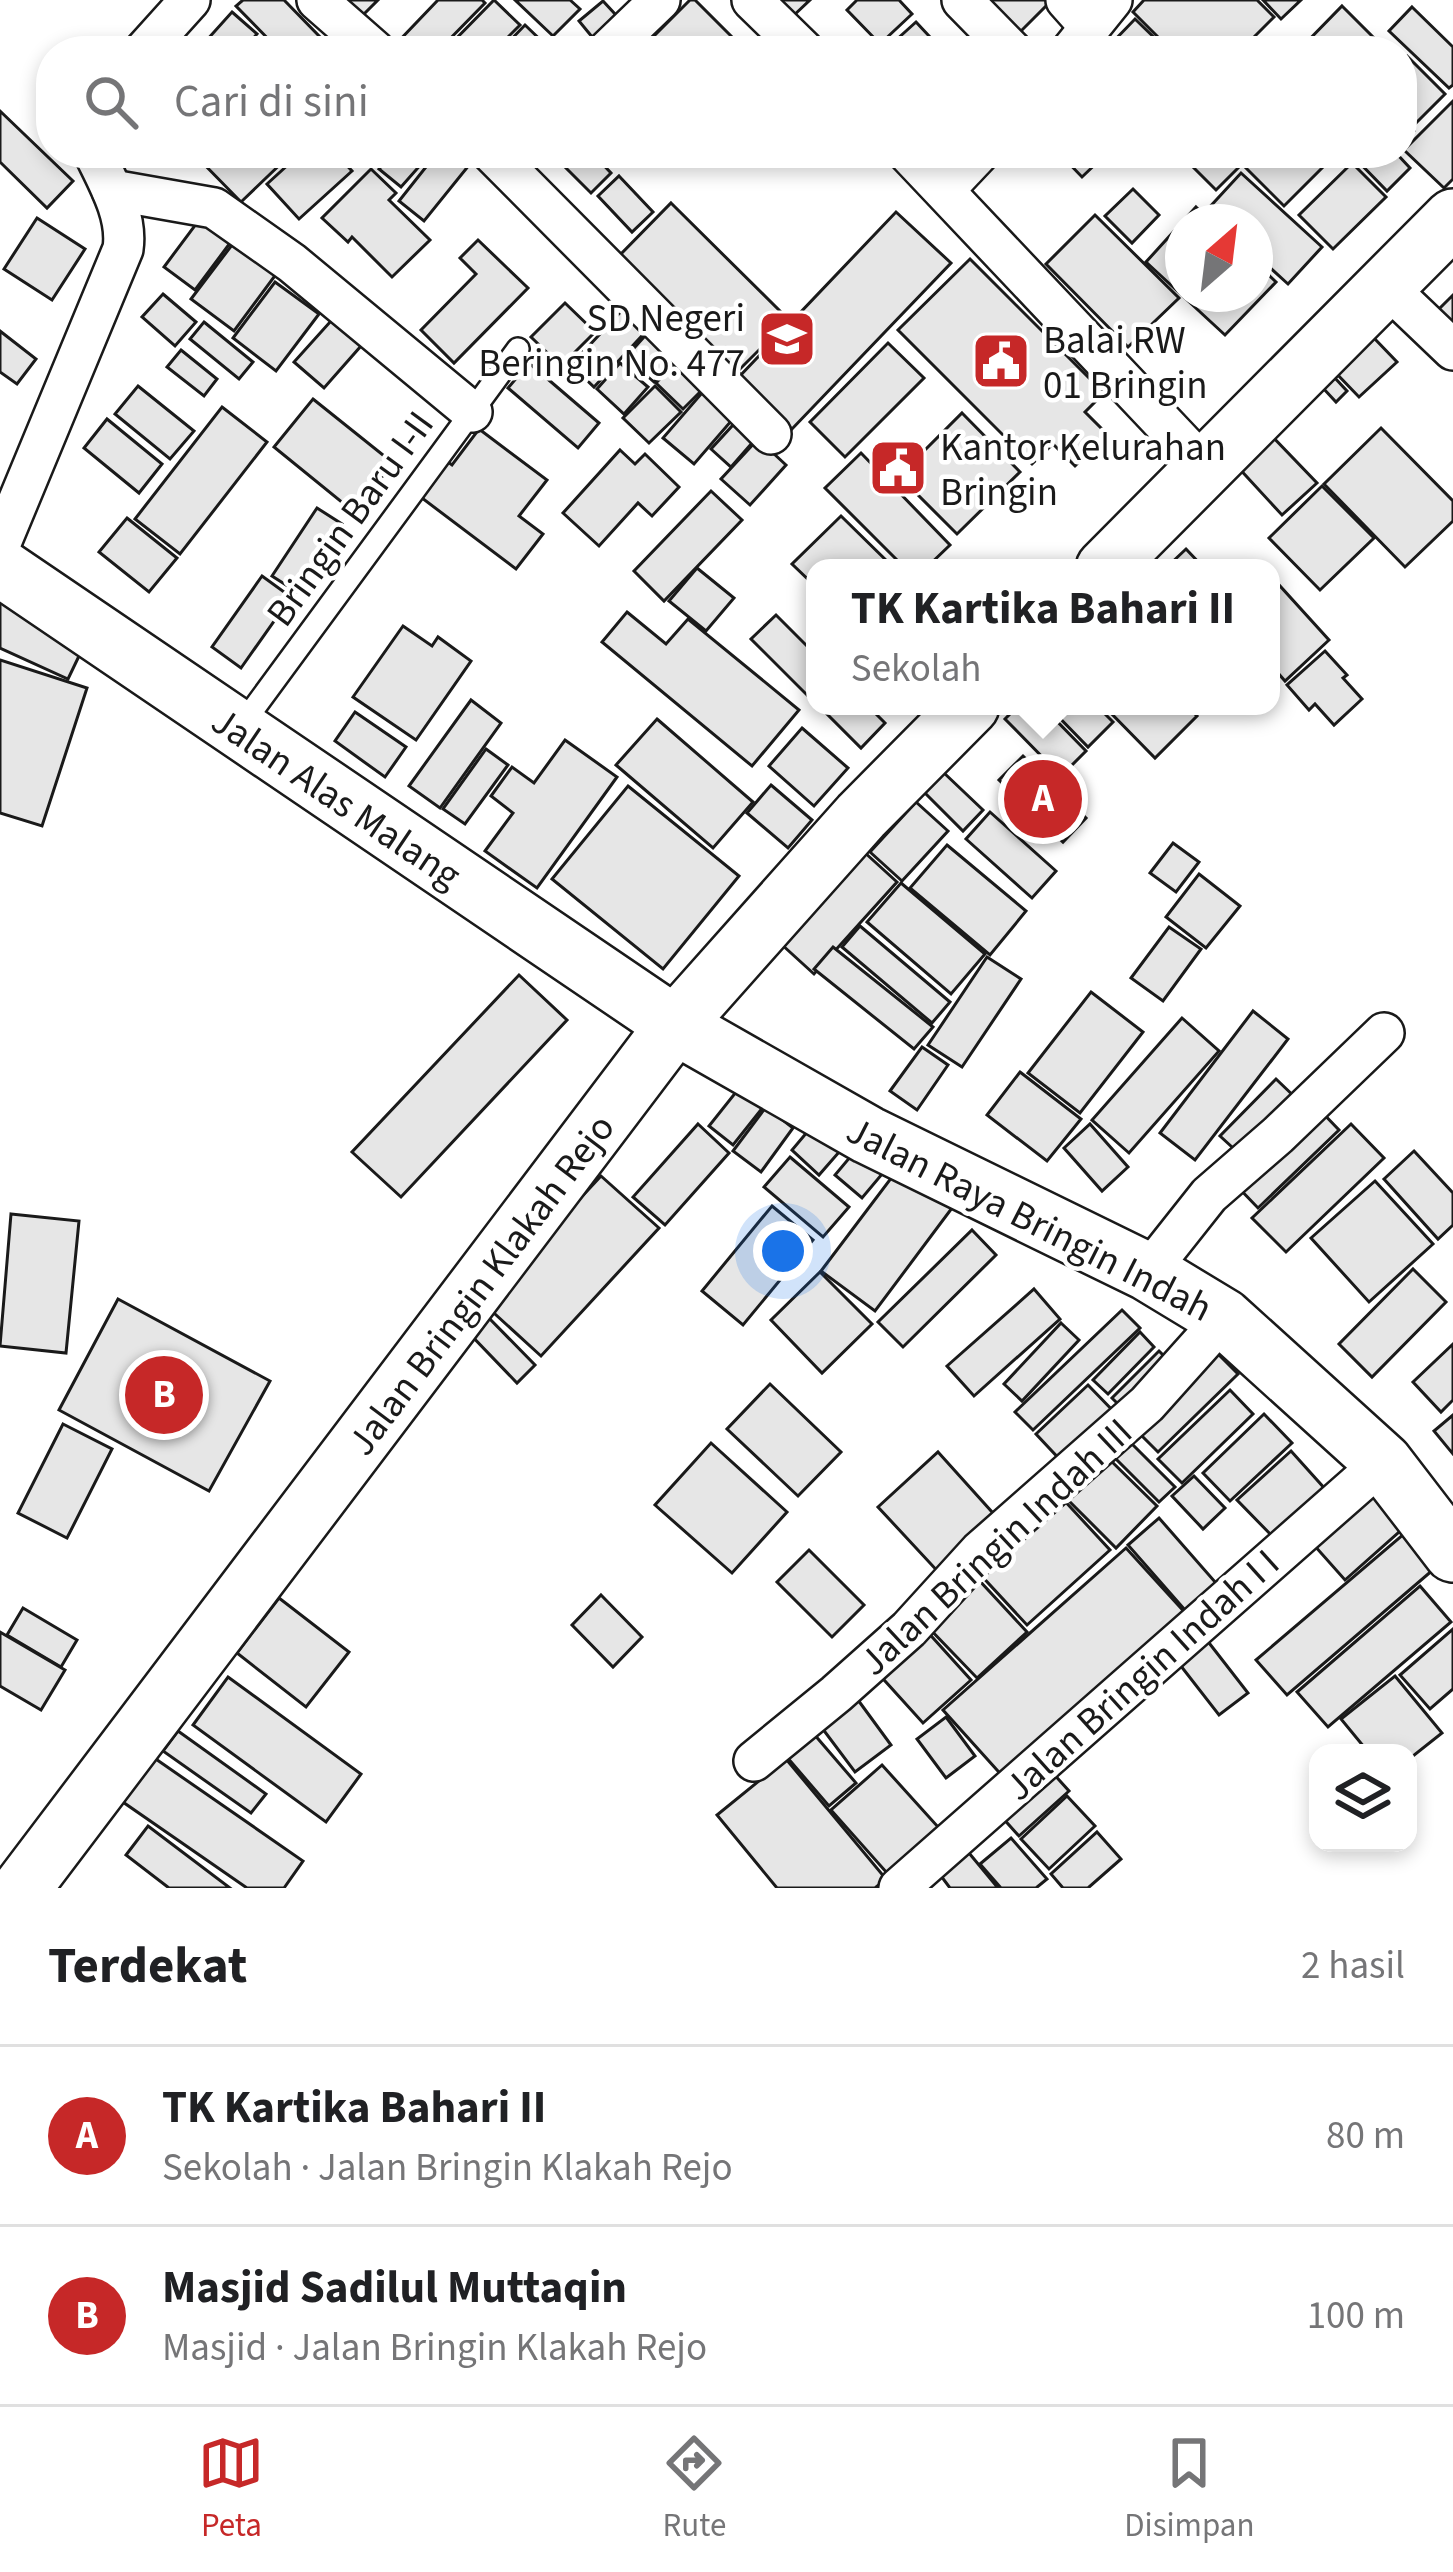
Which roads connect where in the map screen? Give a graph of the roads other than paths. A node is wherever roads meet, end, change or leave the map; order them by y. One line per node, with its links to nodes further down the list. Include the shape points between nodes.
1 (317, 0): 7 (street)
2 (659, 0): 8 (street)
3 (752, 0): 9 (street)
4 (962, 0): 10 (street)
5 (179, 4): 6 (street)
6 (155, 36)
7 (358, 36)
8 (622, 36)
9 (789, 36)
10 (997, 36)
11 (101, 168): 16 (street)
12 (511, 168): 22 (street)
13 (923, 168): 15 (street)
14 (965, 168): 15 (street)
15 (945, 189): 23 (street)
16 (112, 190): 21 (street, via 226,215); 24 (street, via 123,249)
17 (1453, 218): 18 (street)
18 (1386, 286): 20 (street); 23 (street)
19 (518, 349): 21 (lane, Bringin Baru I-II)
20 (1453, 350)
21 (472, 412): 28 (lane, Bringin Baru I-II)
22 (771, 434)
23 (1204, 466): 25 (street)
24 (0, 545)
25 (1114, 559)
26 (0, 567): 28 (street, Jalan Alas Malang)
27 (961, 715): 29 (street, Jalan Bringin Klakah Rejo)
28 (238, 730): 29 (street, Jalan Alas Malang)
29 (675, 1025): 31 (street, Jalan Raya Bringin Indah, via 868,1135); 36 (street, Jalan Bringin Klakah Rejo)
30 (1384, 1033): 31 (street, via 1209,1195)
31 (1148, 1272): 32 (street, Jalan Raya Bringin Indah)
32 (1224, 1318): 33 (street, Jalan Raya Bringin Indah); 35 (street, Jalan Bringin Indah III, via 1147,1404 980,1551 909,1629)
33 (1383, 1462): 34 (street, Jalan Raya Bringin Indah); 37 (street, Jalan Bringin Indah I I)
34 (1453, 1553)
35 (754, 1761)
36 (22, 1888)
37 (899, 1888)

